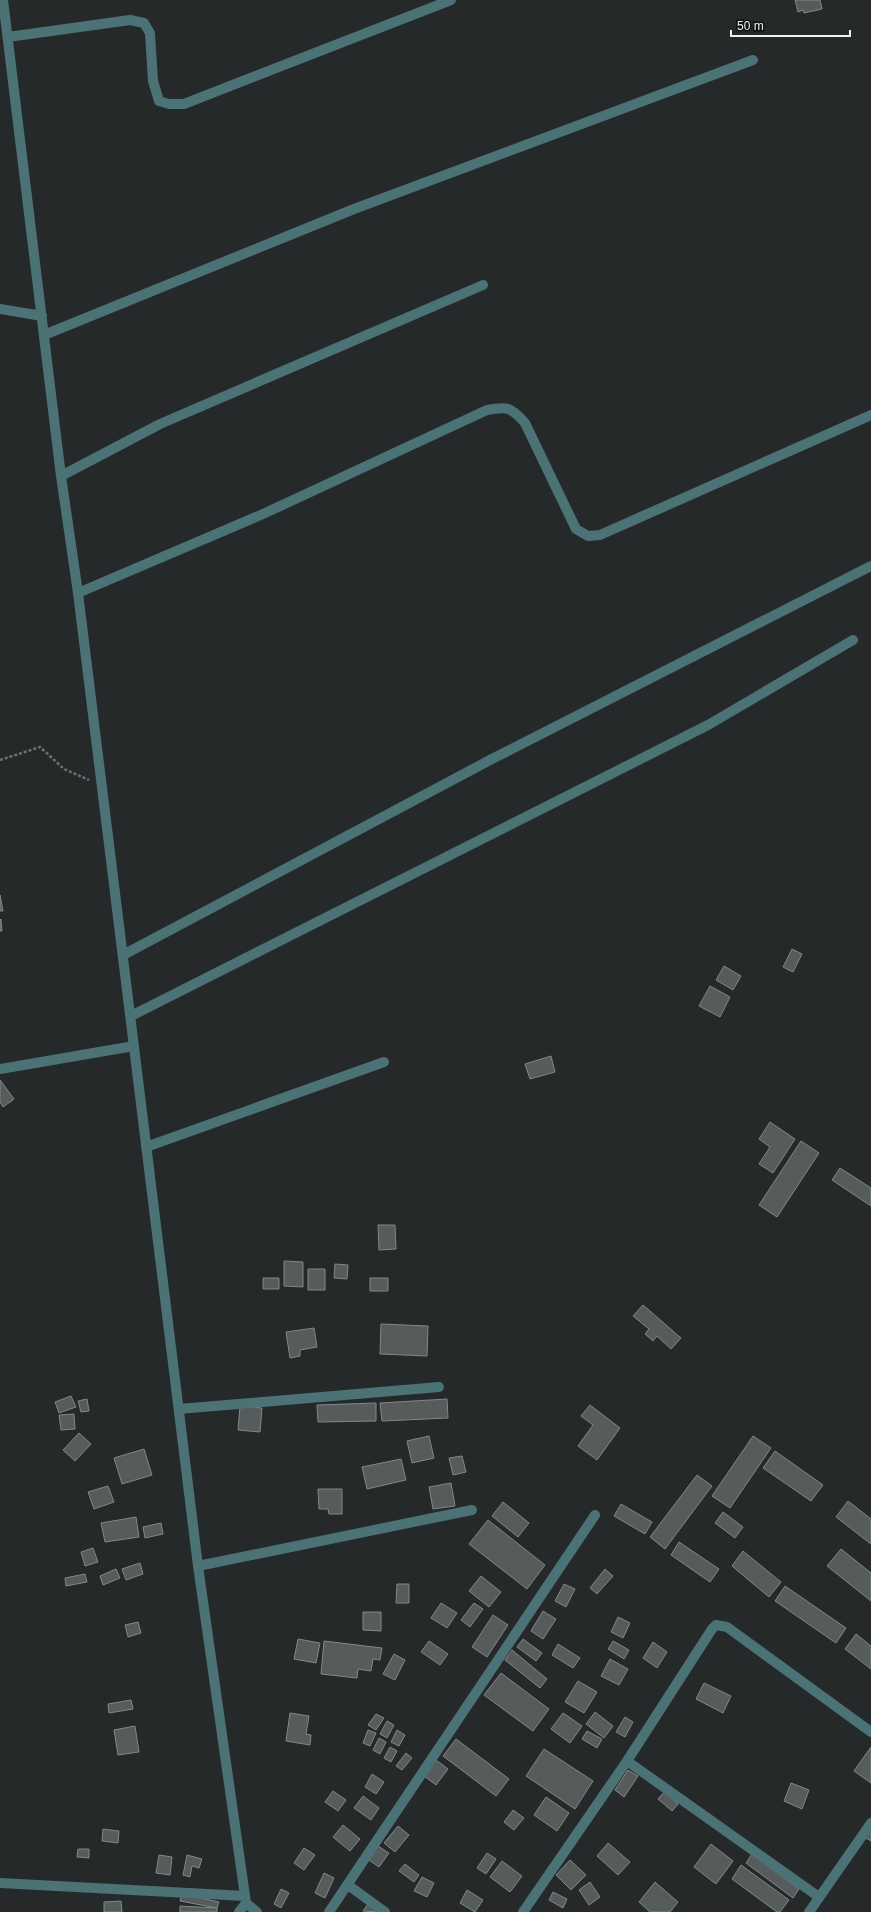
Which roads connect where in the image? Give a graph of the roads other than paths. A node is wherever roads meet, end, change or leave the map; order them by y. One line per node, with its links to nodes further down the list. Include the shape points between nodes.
1 (3, 0): 3 (street)
2 (451, 0): 3 (street, via 184,104 159,101 153,81 150,33 144,23 130,20)
3 (8, 37): 7 (street)
4 (753, 60): 8 (street, via 354,209)
5 (483, 284): 10 (street, via 160,424)
6 (0, 309): 7 (street)
7 (42, 316): 8 (street)
8 (44, 335): 10 (street)
9 (871, 415): 12 (street, via 600,535 588,536 576,529 525,423 517,414 503,406 487,410 263,514)
10 (61, 476): 12 (street)
11 (871, 566): 14 (street, via 497,757)
12 (78, 593): 14 (street)
13 (853, 640): 15 (street, via 708,725)
14 (123, 955): 15 (street)
15 (130, 1016): 16 (street)
16 (134, 1046): 18 (street); 19 (street)
17 (384, 1062): 19 (street)
18 (0, 1069)
19 (146, 1147): 21 (street)
20 (439, 1387): 21 (street)
21 (179, 1409): 24 (street)
22 (472, 1510): 24 (street)
23 (595, 1515): 29 (street)
24 (198, 1566): 31 (street)
25 (871, 1732): 26 (street, via 727,1627 716,1625)
26 (627, 1761): 30 (street); 36 (street)
27 (871, 1823): 30 (street)
28 (0, 1883): 31 (street)
29 (348, 1885): 34 (street); 35 (street)
30 (819, 1897): 37 (street)
31 (245, 1900): 32 (street); 33 (street)
32 (239, 1912)
33 (257, 1912)
34 (329, 1912)
35 (385, 1912)
36 (523, 1912)
37 (809, 1912)

